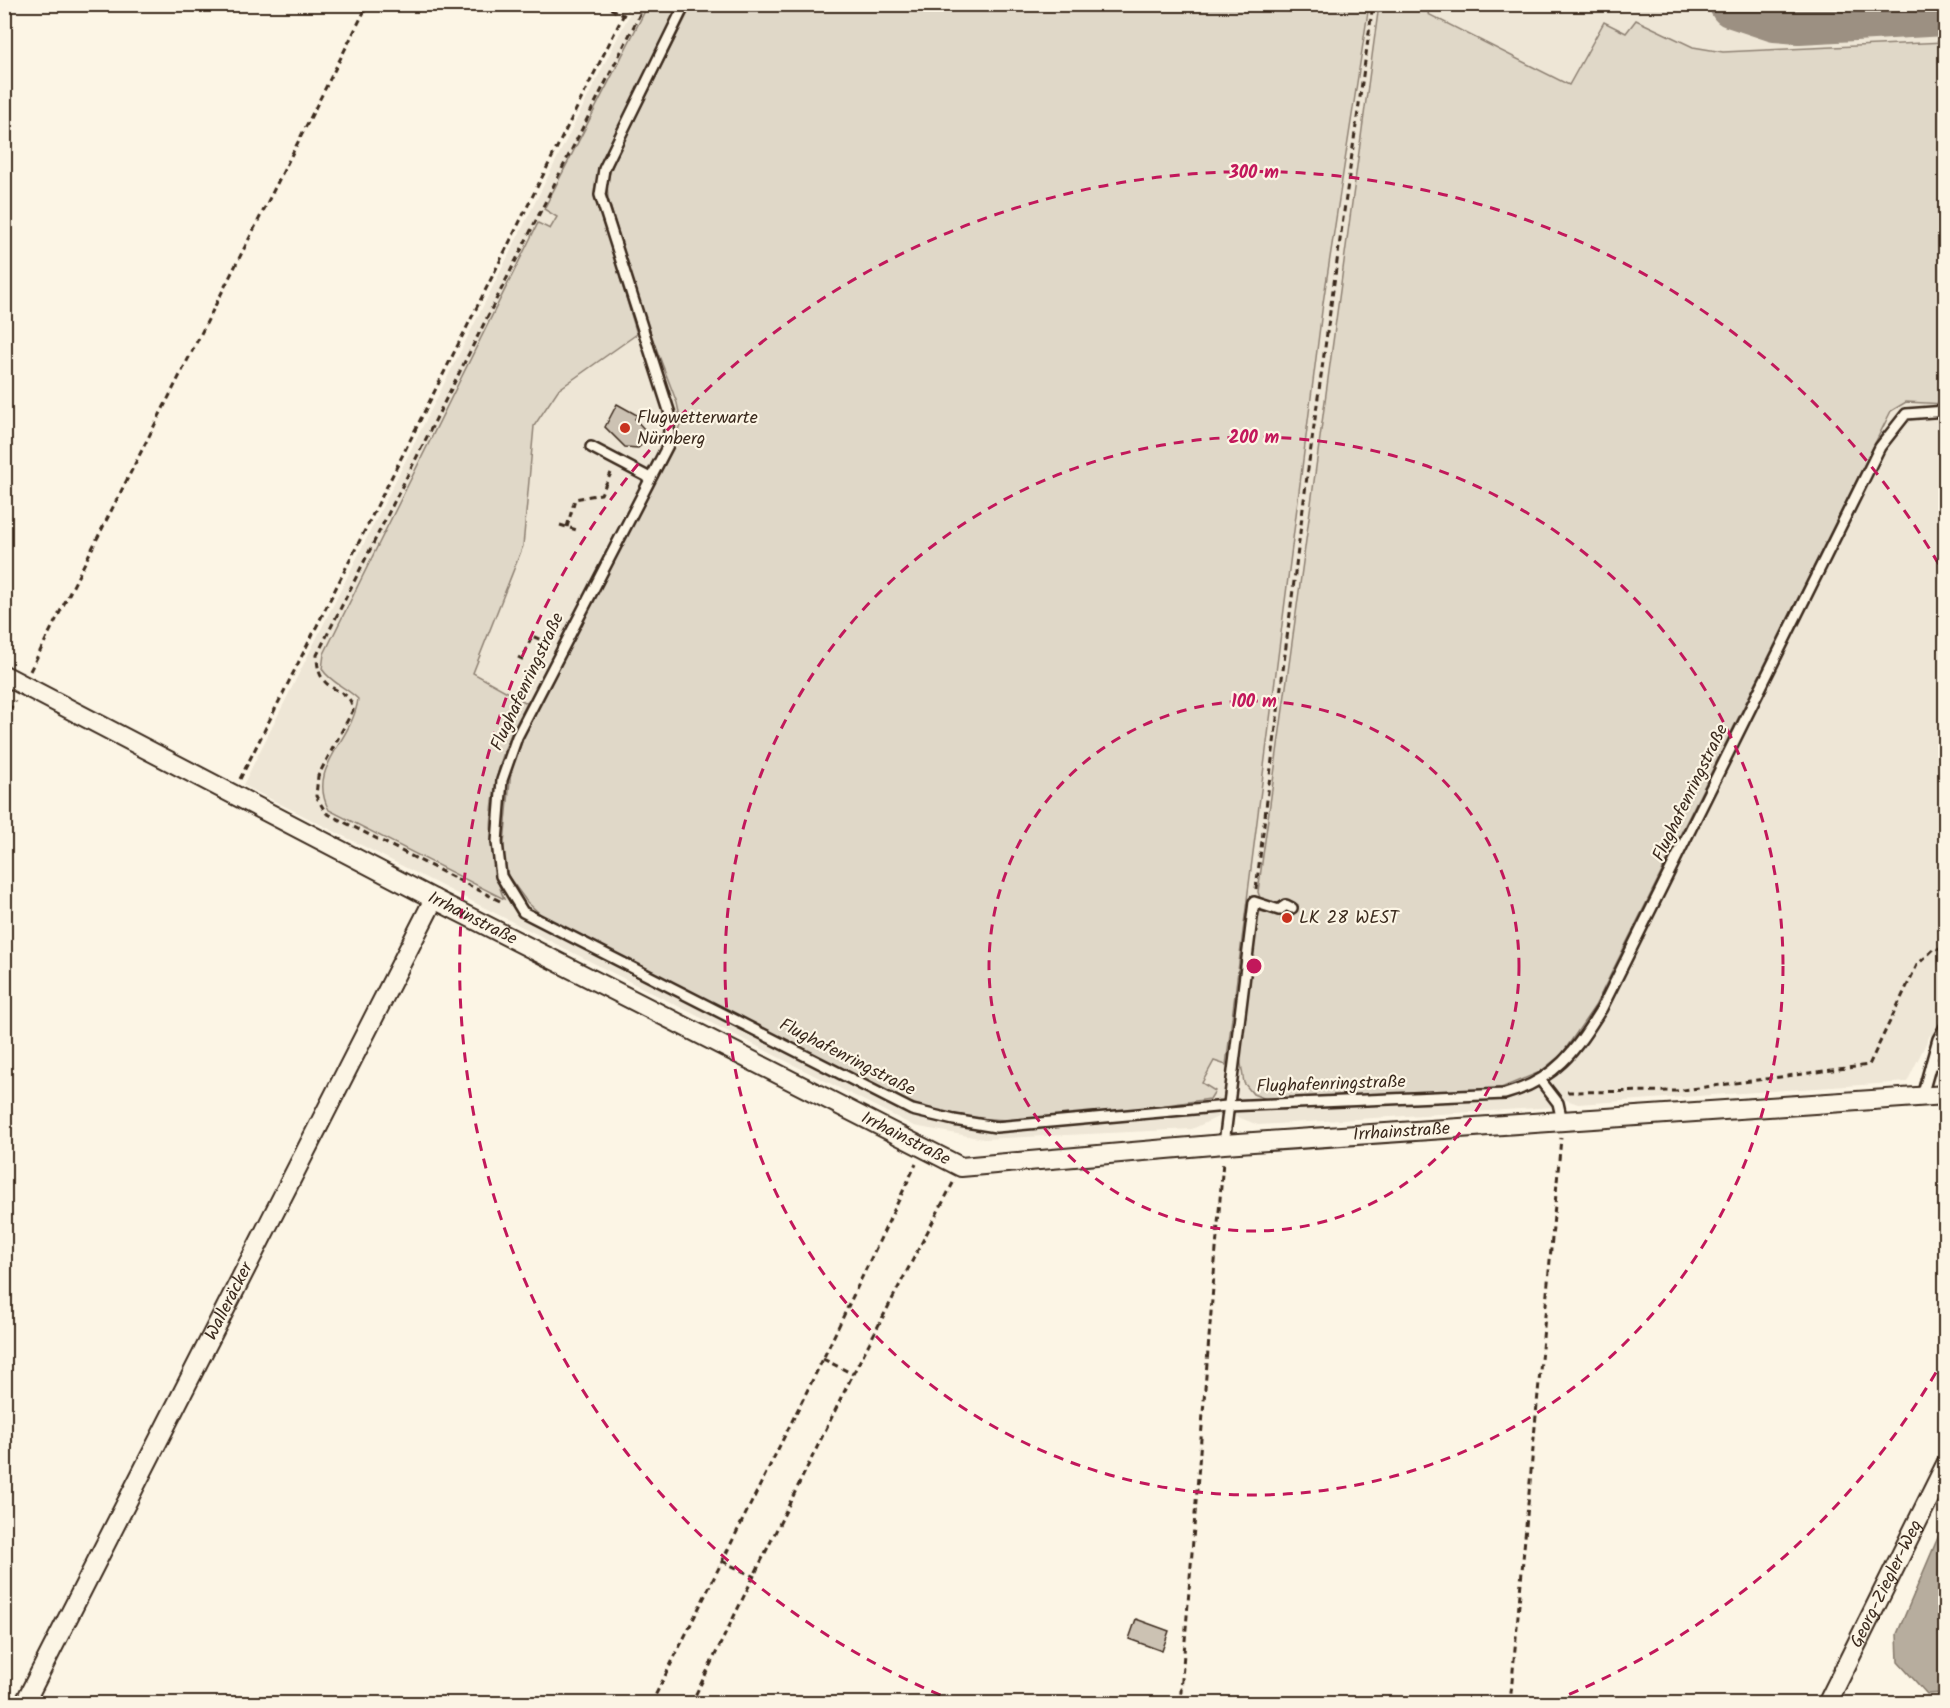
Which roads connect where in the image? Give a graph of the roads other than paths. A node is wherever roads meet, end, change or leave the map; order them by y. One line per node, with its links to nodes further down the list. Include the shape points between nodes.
1 (685, 4): 4 (lane, Flughafenringstraße, via 604,169 600,195 670,414 668,445)
2 (1946, 411): 11 (lane, Flughafenringstraße, via 1906,414 1880,447 1602,1008 1560,1066)
3 (591, 447): 4 (lane)
4 (650, 478): 14 (lane, Flughafenringstraße, via 517,737 502,780 497,842 501,876 523,912 912,1110 996,1127)
5 (4, 675): 6 (street, Irrhainstraße)
6 (434, 899): 16 (street, Irrhainstraße, via 961,1167); 18 (street, Walleräcker)
7 (1292, 908): 14 (lane, via 1286,905 1279,910 1254,902)
8 (1946, 1025): 9 (lane)
9 (1931, 1064): 10 (lane); 13 (lane)
10 (1946, 1064)
11 (1541, 1081): 14 (lane, Flughafenringstraße, via 1504,1094); 15 (lane, via 1558,1103)
12 (1946, 1095): 13 (street, Irrhainstraße)
13 (1922, 1096): 15 (street, Irrhainstraße)
14 (1227, 1106): 16 (lane)
15 (1562, 1121): 16 (street, Irrhainstraße)
16 (1224, 1144)
17 (1946, 1464): 19 (street, Georg-Ziegler-Weg)
18 (24, 1704)
19 (1827, 1704)

